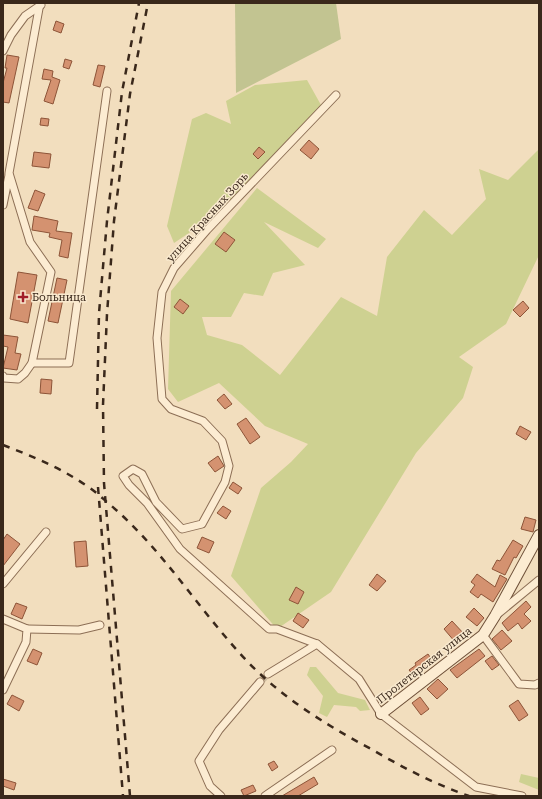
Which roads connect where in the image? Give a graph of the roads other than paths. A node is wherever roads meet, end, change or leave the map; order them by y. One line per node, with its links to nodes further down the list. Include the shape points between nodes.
1 (41, 4): 2 (street, via 26,16 11,35); 5 (street)
2 (3, 51)
3 (107, 91): 7 (street, via 69,363)
4 (336, 95): 18 (street, улица Красных Зорь, via 207,230 174,268 162,292 157,338 162,399 171,409 204,421 222,441 228,466 224,482 202,524 182,529 156,502 142,474 132,469 123,476 147,503 180,549 269,629)
5 (9, 173): 6 (street); 7 (street, via 30,242 51,272)
6 (3, 204)
7 (32, 363): 8 (street, via 18,379)
8 (3, 376)
9 (46, 532): 12 (street)
10 (539, 535): 13 (street, Пролетарская улица)
11 (539, 580): 13 (street, Пролетарская улица)
12 (3, 584)
13 (495, 616): 17 (street, Пролетарская улица)
14 (3, 619): 16 (street)
15 (100, 625): 16 (street, via 79,630)
16 (28, 629): 22 (street, via 26,642)
17 (483, 635): 21 (street, via 519,684); 23 (street, Пролетарская улица)
18 (317, 644): 19 (street); 23 (street, via 359,679)
19 (268, 674)
20 (260, 682): 25 (street, via 219,730 199,761 210,786)
21 (539, 683)
22 (3, 690)
23 (381, 714): 27 (street, via 476,787)
24 (332, 750): 26 (street)
25 (221, 796)
26 (265, 796)
27 (522, 796)

